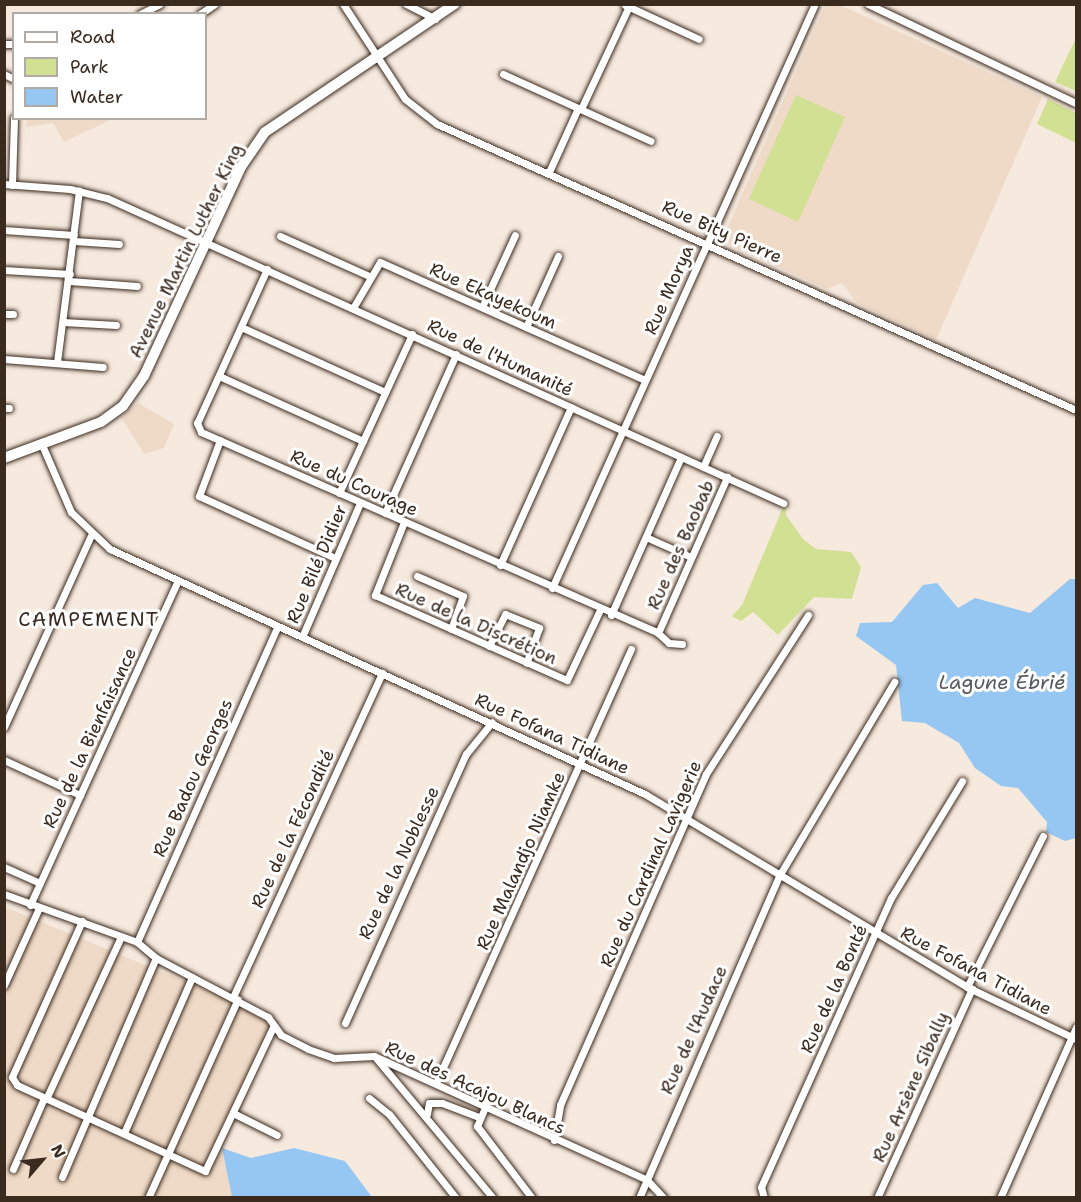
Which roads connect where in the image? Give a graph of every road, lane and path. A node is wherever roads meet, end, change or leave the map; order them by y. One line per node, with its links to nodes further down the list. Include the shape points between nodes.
1 (160, 4): 8 (street)
2 (343, 4): 11 (street, Rue Bity Pierre)
3 (406, 4): 9 (street)
4 (454, 4): 9 (street, Avenue Martin Luther King)
5 (815, 4): 25 (street, Rue Morya, via 751,156)
6 (868, 4): 13 (street)
7 (627, 5): 10 (street); 14 (street)
8 (144, 12)
9 (435, 19): 11 (street, Avenue Martin Luther King)
10 (699, 39)
11 (376, 57): 17 (street, Rue Bity Pierre, via 420,114); 24 (street, Avenue Martin Luther King, via 265,132 240,167)
12 (503, 74): 14 (street)
13 (1077, 103)
14 (580, 108): 16 (street); 17 (street)
15 (14, 120): 18 (street)
16 (651, 141)
17 (549, 172): 25 (street, Rue Bity Pierre)
18 (8, 185): 19 (street, Rue de l'Humanité)
19 (79, 190): 23 (street); 24 (street, Rue de l'Humanité)
20 (4, 230): 23 (street)
21 (515, 235): 33 (street)
22 (280, 236): 30 (street)
23 (74, 238): 26 (street); 31 (street)
24 (205, 241): 28 (street, Rue de l'Humanité); 53 (street, Avenue Martin Luther King, via 131,398 100,422)
25 (707, 241): 45 (street, Rue Morya); 48 (street, Rue Bity Pierre)
26 (119, 244)
27 (558, 255): 38 (street)
28 (267, 269): 34 (street, Rue de l'Humanité); 37 (street, Rue du Courage)
29 (4, 270): 31 (street)
30 (369, 276): 33 (street, Rue Ekayekoum, via 380,262); 34 (street)
31 (70, 277): 32 (street); 35 (street)
32 (137, 286)
33 (482, 307): 38 (street, Rue Ekayekoum)
34 (353, 308): 39 (street, Rue de l'Humanité)
35 (63, 322): 36 (street); 42 (street)
36 (116, 325)
37 (241, 327): 44 (street, Rue du Courage); 46 (street)
38 (526, 327): 45 (street, Rue Ekayekoum)
39 (412, 334): 40 (street, Rue de l'Humanité); 46 (street)
40 (456, 354): 47 (street, Rue de l'Humanité); 61 (street)
41 (4, 359): 42 (street)
42 (57, 362): 43 (street)
43 (103, 367)
44 (219, 376): 51 (street, Rue du Courage, via 197,423 201,432); 52 (street)
45 (645, 380): 49 (street, Rue Morya)
46 (385, 392): 52 (street)
47 (571, 406): 49 (street, Rue de l'Humanité); 67 (street)
48 (1077, 410)
49 (623, 430): 54 (street, Rue de l'Humanité); 70 (street, Rue Morya)
50 (717, 436): 56 (street)
51 (220, 440): 58 (street, Rue du Courage); 66 (street, via 199,496)
52 (363, 441): 58 (street)
53 (42, 444): 55 (street, Avenue Martin Luther King); 63 (street, Rue Fofana Tidiane, via 71,512)
54 (681, 457): 56 (street, Rue de l'Humanité); 64 (street)
55 (4, 458)
56 (703, 467): 57 (street, Rue de l'Humanité)
57 (727, 477): 60 (street, Rue de l'Humanité); 65 (street, Rue des Baobab)
58 (339, 493): 59 (street, Rue du Courage)
59 (360, 503): 61 (street, Rue du Courage); 66 (street, Rue Bilé Didier)
60 (783, 503)
61 (385, 513): 62 (street, Rue du Courage)
62 (404, 522): 67 (street, Rue du Courage); 75 (street, Rue de la Discrétion, via 373,593)
63 (91, 535): 69 (street, Rue Fofana Tidiane); 85 (street)
64 (646, 537): 65 (street); 72 (street)
65 (691, 557): 76 (street, Rue des Baobab)
66 (336, 558): 77 (street, Rue Bilé Didier)
67 (500, 565): 70 (street, Rue du Courage)
68 (417, 576): 75 (street, via 463,596)
69 (177, 582): 74 (street, Rue Fofana Tidiane); 89 (street, Rue de la Bienfaisance)
70 (552, 588): 71 (street, Rue du Courage)
71 (600, 610): 72 (street, Rue du Courage); 81 (street, Rue de la Discrétion, via 570,679)
72 (611, 615): 76 (street, Rue du Courage)
73 (808, 615): 90 (street, Rue du Cardinal Lavigerie, via 748,702)
74 (277, 627): 77 (street, Rue Fofana Tidiane); 101 (street, Rue Badou Georges)
75 (452, 629): 79 (street, Rue de la Discrétion)
76 (658, 633): 78 (street, Rue des Baobab, via 669,643)
77 (302, 637): 82 (street, Rue Fofana Tidiane)
78 (682, 645)
79 (489, 646): 81 (street, Rue de la Discrétion); 81 (street, via 505,614 539,628)
80 (631, 650): 87 (street, Rue Malandjo Niamke)
81 (526, 663)
82 (382, 673): 84 (street, Rue Fofana Tidiane); 106 (street, Rue de la Fécondité)
83 (894, 681): 93 (street, Rue de l'Audace)
84 (492, 722): 87 (street, Rue Fofana Tidiane); 107 (street, Rue de la Noblesse, via 466,754)
85 (4, 727)
86 (4, 760): 89 (street)
87 (581, 762): 90 (street, Rue Fofana Tidiane); 112 (street, Rue Malandjo Niamke)
88 (962, 781): 99 (street, Rue de la Bonté)
89 (80, 795): 94 (street, Rue de la Bienfaisance)
90 (687, 817): 93 (street, Rue Fofana Tidiane); 122 (street, Rue du Cardinal Lavigerie, via 560,1105)
91 (1042, 836): 105 (street, Rue Arsène Sibally)
92 (4, 867): 94 (street)
93 (779, 876): 99 (street, Rue Fofana Tidiane); 126 (street, Rue de l'Audace)
94 (40, 883): 96 (street, Rue de la Bienfaisance)
95 (4, 894): 96 (street, Rue des Acajou Blancs)
96 (30, 905): 97 (street, Rue des Acajou Blancs)
97 (39, 908): 98 (street, Rue des Acajou Blancs); 104 (street)
98 (82, 921): 100 (street, Rue des Acajou Blancs); 114 (street, via 12,1077 17,1086)
99 (874, 934): 105 (street, Rue Fofana Tidiane); 133 (street, Rue de la Bonté, via 761,1187)
100 (121, 937): 101 (street, Rue des Acajou Blancs); 114 (street)
101 (137, 942): 102 (street, Rue des Acajou Blancs)
102 (156, 958): 103 (street, Rue des Acajou Blancs); 118 (street)
103 (192, 977): 106 (street, Rue des Acajou Blancs); 120 (street)
104 (4, 985)
105 (970, 988): 110 (street, Rue Fofana Tidiane); 134 (street, Rue Arsène Sibally)
106 (236, 998): 108 (street, Rue des Acajou Blancs, via 268,1017); 123 (street, Rue de la Fécondité)
107 (345, 1023)
108 (273, 1027): 111 (street, Rue des Acajou Blancs, via 293,1042 334,1058); 116 (street)
109 (1077, 1027): 110 (street)
110 (1074, 1038): 135 (street)
111 (374, 1056): 112 (street, Rue des Acajou Blancs); 117 (street)
112 (436, 1083): 115 (street, Rue des Acajou Blancs)
113 (369, 1098): 128 (street, via 389,1114)
114 (45, 1099): 118 (street); 124 (street)
115 (486, 1105): 119 (street); 122 (street, Rue des Acajou Blancs)
116 (233, 1113): 121 (street); 123 (street, via 211,1166 202,1170)
117 (427, 1114): 119 (street, via 429,1103 442,1103); 129 (street)
118 (85, 1116): 120 (street); 125 (street)
119 (478, 1117): 130 (street, via 477,1126)
120 (124, 1133): 123 (street)
121 (277, 1135)
122 (554, 1140): 126 (street, Rue des Acajou Blancs)
123 (167, 1152): 127 (street, Rue de la Fécondité)
124 (13, 1169)
125 (63, 1177)
126 (647, 1180): 131 (street, Rue de l'Audace); 132 (street)
127 (148, 1197)
128 (456, 1197)
129 (493, 1197)
130 (532, 1197)
131 (639, 1197)
132 (664, 1197)
133 (764, 1197)
134 (877, 1197)
135 (1000, 1197)

